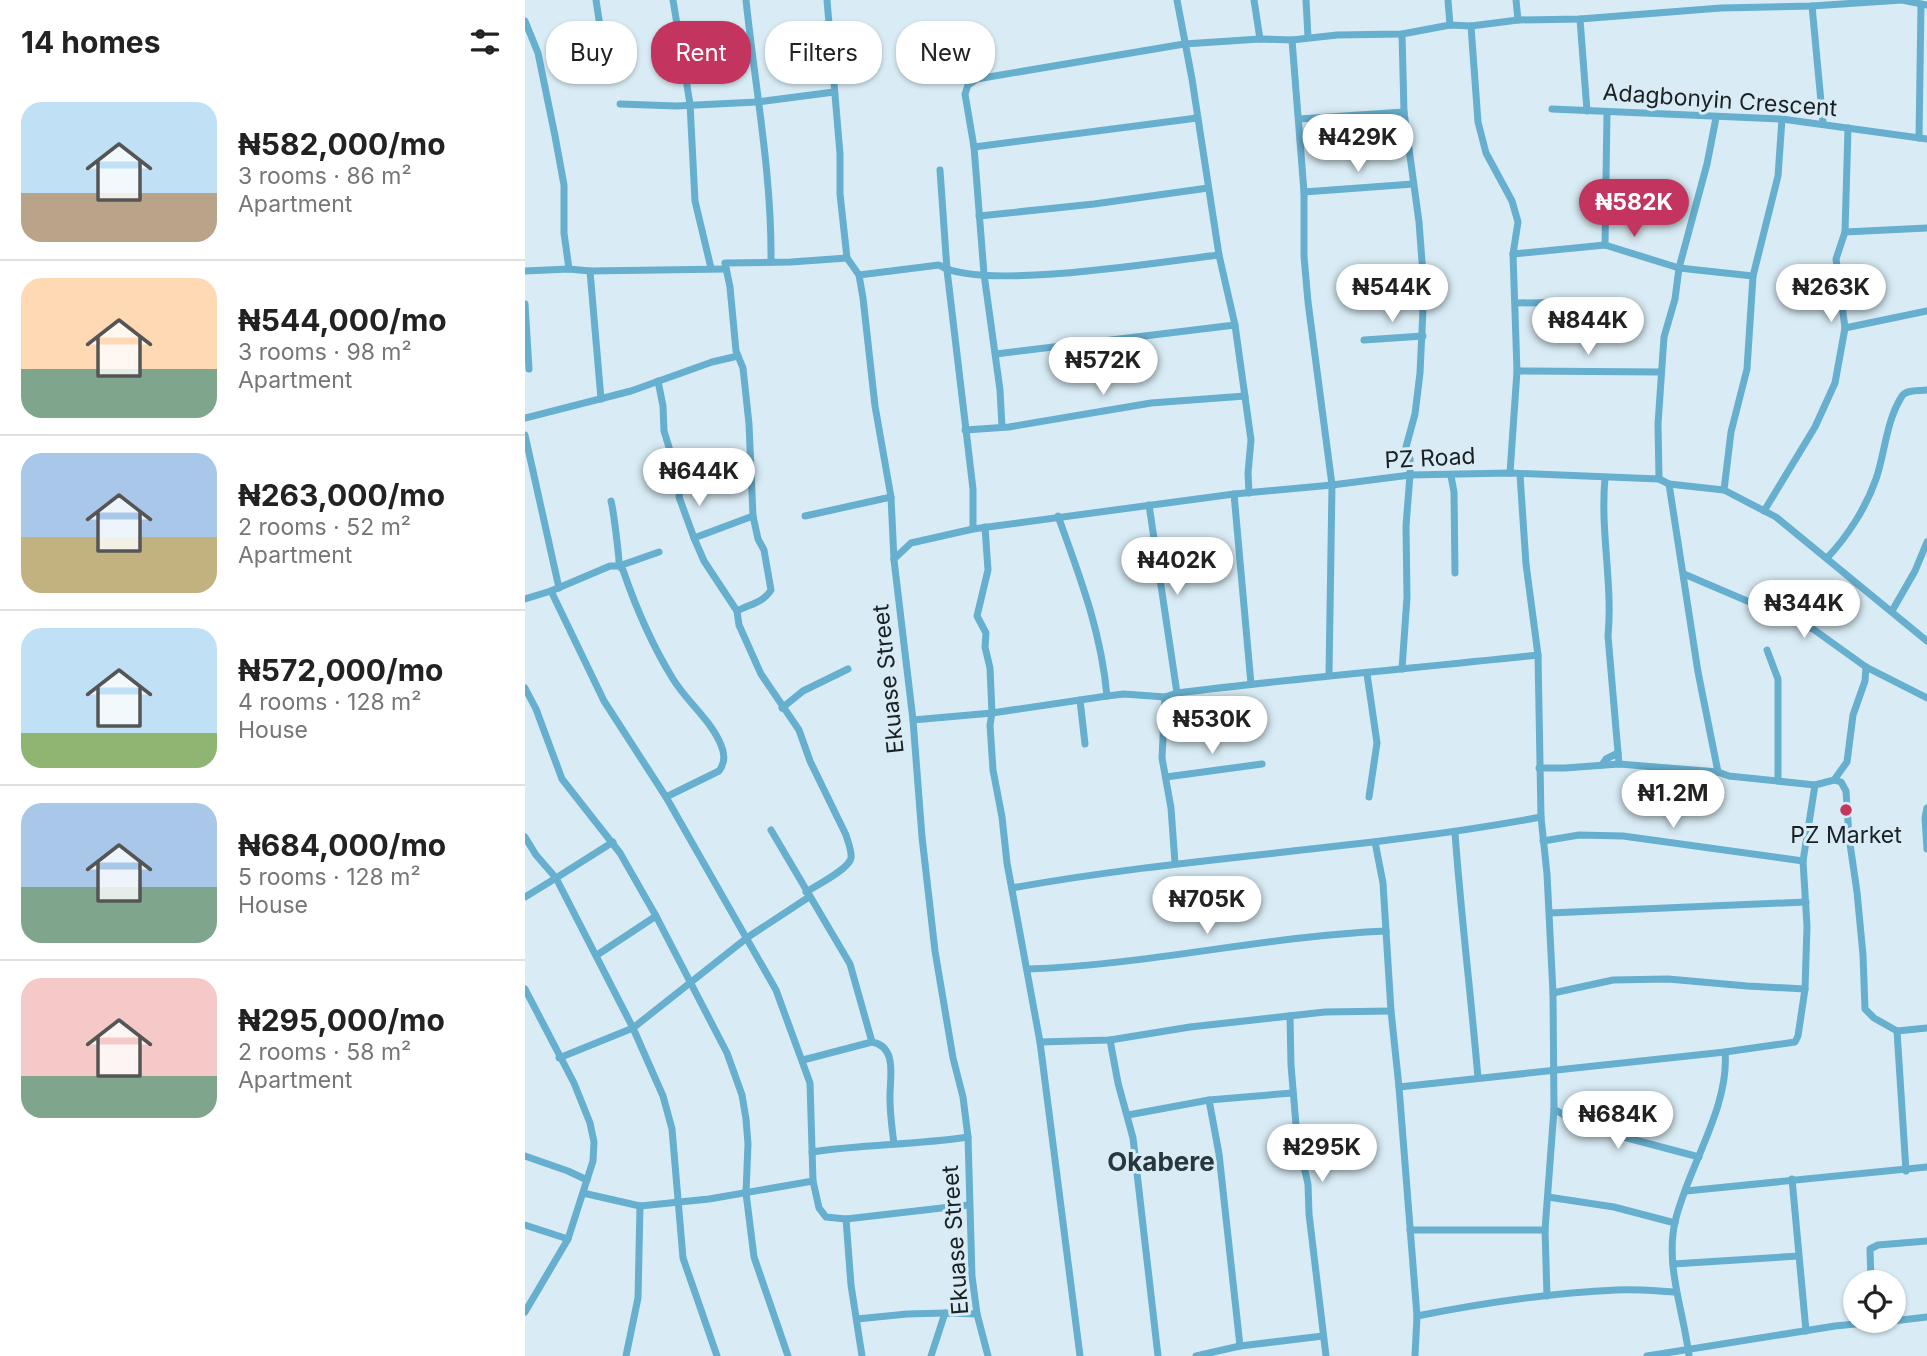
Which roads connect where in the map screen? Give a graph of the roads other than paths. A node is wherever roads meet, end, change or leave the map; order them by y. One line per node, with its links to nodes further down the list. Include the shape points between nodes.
1 (596, 0): 16 (street)
2 (673, 0): 27 (street)
3 (746, 0): 25 (street)
4 (827, 0): 24 (street, Ekuase Street)
5 (1177, 0): 23 (street)
6 (1254, 0): 21 (street)
7 (1306, 0): 20 (street)
8 (1447, 0): 17 (street)
9 (1516, 0): 14 (street)
10 (1902, 0): 11 (street); 12 (street)
11 (1924, 5): 38 (street)
12 (1812, 6): 13 (street); 36 (street)
13 (1580, 19): 14 (street); 29 (street)
14 (1518, 20): 18 (street)
15 (525, 21): 54 (street, via 538,53 555,136)
16 (599, 21)
17 (1450, 25): 18 (street); 19 (street)
18 (1471, 26): 48 (street, via 1478,122 1486,153 1518,222)
19 (1402, 34): 20 (street); 30 (street)
20 (1308, 37): 22 (street)
21 (1260, 39): 22 (street); 23 (street)
22 (1292, 40): 34 (street)
23 (1184, 44): 32 (street); 39 (street, via 977,79 965,94)
24 (834, 92): 25 (street); 50 (street, Ekuase Street)
25 (757, 102): 27 (street); 51 (street, via 767,163)
26 (619, 104): 27 (street)
27 (690, 104): 52 (street, via 695,201)
28 (1552, 109): 29 (street, Adagbonyin Crescent)
29 (1587, 110): 31 (street, Adagbonyin Crescent)
30 (1404, 112): 34 (street); 41 (street)
31 (1607, 113): 33 (street, Adagbonyin Crescent); 47 (street)
32 (1197, 117): 39 (street); 42 (street)
33 (1716, 117): 35 (street, Adagbonyin Crescent); 53 (street)
34 (1299, 119): 43 (street)
35 (1781, 119): 36 (street, Adagbonyin Crescent); 61 (street, via 1778,176)
36 (1823, 123): 37 (street, Adagbonyin Crescent)
37 (1848, 128): 38 (street, Adagbonyin Crescent); 46 (street)
38 (1923, 138)
39 (974, 147): 44 (street)
40 (940, 170): 56 (street)
41 (1413, 184): 43 (street); 68 (street, via 1423,275)
42 (1208, 188): 44 (street); 49 (street)
43 (1304, 192): 90 (street, via 1308,302)
44 (979, 216): 59 (street)
45 (1927, 228): 46 (street)
46 (1845, 232): 67 (street, via 1836,259)
47 (1605, 244): 48 (street); 53 (street)
48 (1513, 254): 63 (street)
49 (1219, 255): 59 (street, via 1056,273); 66 (street)
50 (847, 258): 51 (street); 60 (street, Ekuase Street)
51 (771, 262): 55 (street, via 730,262 725,263)
52 (711, 268): 55 (street); 58 (street)
53 (1679, 268): 61 (street); 74 (street)
54 (569, 269): 57 (street); 58 (street)
55 (726, 269): 71 (street)
56 (947, 270): 59 (street); 60 (street, via 939,265); 81 (street)
57 (525, 271)
58 (590, 271): 78 (street)
59 (984, 274): 70 (street)
60 (859, 275): 94 (street, Ekuase Street)
61 (1753, 276): 91 (street, via 1747,369 1731,432)
62 (1588, 302): 63 (street)
63 (1516, 303): 73 (street)
64 (525, 304): 72 (street)
65 (1927, 311): 67 (street)
66 (1235, 325): 70 (street); 77 (street)
67 (1845, 328): 97 (street, via 1835,383 1815,427)
68 (1423, 336): 69 (street); 84 (street, via 1415,414 1406,447)
69 (1364, 340)
70 (996, 354): 80 (street)
71 (738, 356): 75 (street); 98 (street, via 749,424)
72 (529, 369)
73 (1517, 371): 74 (street); 83 (street)
74 (1660, 372): 88 (street)
75 (658, 381): 78 (street); 103 (street, via 679,497)
76 (1927, 390): 106 (street, via 1902,395 1876,480 1840,544)
77 (1245, 396): 80 (street, via 1151,403); 92 (street, via 1251,440)
78 (601, 399): 79 (street)
79 (525, 418)
80 (1002, 427): 81 (street)
81 (965, 430): 102 (street, via 974,488)
82 (525, 435): 111 (street, via 542,503)
83 (1510, 474): 85 (street, PZ Road); 86 (street, PZ Road)
84 (1410, 475): 86 (street, PZ Road); 90 (street, PZ Road); 120 (street)
85 (1520, 475): 87 (street, PZ Road); 117 (street)
86 (1451, 476): 109 (street)
87 (1605, 478): 88 (street, PZ Road); 136 (street, via 1602,510)
88 (1659, 479): 89 (street, PZ Road)
89 (1669, 484): 91 (street, PZ Road); 110 (street)
90 (1332, 485): 92 (street, PZ Road); 121 (street)
91 (1724, 490): 97 (street, PZ Road)
92 (1249, 493): 93 (street, PZ Road)
93 (1234, 494): 96 (street, PZ Road); 125 (street)
94 (891, 497): 99 (street); 107 (street, Ekuase Street)
95 (611, 501): 108 (street)
96 (1149, 505): 100 (street, PZ Road); 127 (street)
97 (1764, 511): 106 (street, PZ Road)
98 (753, 516): 103 (street); 113 (street, via 771,590 757,604)
99 (805, 516)
100 (1058, 516): 101 (street, PZ Road); 128 (street, via 1088,599 1103,656)
101 (985, 527): 102 (street, PZ Road); 133 (street, via 988,570 977,616 986,633)
102 (973, 529): 107 (street, PZ Road, via 911,543)
103 (694, 538): 113 (street)
104 (1927, 542): 114 (street)
105 (659, 552): 108 (street)
106 (1827, 558): 114 (street, PZ Road)
107 (894, 560): 134 (street, Ekuase Street)
108 (619, 566): 111 (street); 146 (street, via 673,680 712,729 723,751 719,771)
109 (1455, 573)
110 (1685, 574): 118 (street, via 1813,629); 141 (street)
111 (555, 590): 112 (street); 146 (street, via 604,701)
112 (525, 599)
113 (737, 611): 132 (street, via 761,674)
114 (1892, 611): 115 (street, PZ Road)
115 (1927, 641)
116 (1767, 650): 144 (street, via 1778,678)
117 (1538, 655): 120 (street); 140 (street)
118 (1866, 667): 123 (street); 124 (street)
119 (848, 669): 132 (street, via 803,691)
120 (1402, 669): 122 (street)
121 (1328, 674): 122 (street); 125 (street)
122 (1367, 674): 147 (street, via 1377,743)
123 (1882, 675): 124 (street); 130 (street)
124 (1865, 681): 143 (street, via 1853,715 1847,762)
125 (1251, 684): 127 (street)
126 (525, 688): 154 (street, via 562,779)
127 (1177, 693): 129 (street)
128 (1107, 696): 129 (street); 131 (street)
129 (1165, 697): 142 (street, via 1162,758)
130 (1927, 698)
131 (1080, 700): 133 (street); 135 (street)
132 (782, 708): 161 (street, via 799,730 850,847 847,866)
133 (992, 712): 134 (street); 160 (street, via 992,761)
134 (913, 720): 192 (street, Ekuase Street, via 935,951)
135 (1085, 744)
136 (1618, 753): 138 (street); 139 (street)
137 (1262, 764): 142 (street)
138 (1619, 764): 139 (street); 141 (street)
139 (1602, 765): 140 (street)
140 (1539, 768): 149 (street)
141 (1718, 772): 144 (street)
142 (1166, 777): 158 (street)
143 (1834, 780): 145 (street); 178 (street, via 1846,791 1865,1009)
144 (1778, 781): 145 (street)
145 (1815, 785): 157 (street)
146 (667, 797): 167 (street)
147 (1369, 797)
148 (1927, 808): 156 (street)
149 (1541, 817): 151 (street); 153 (street)
150 (771, 830): 161 (street)
151 (1455, 833): 155 (street); 186 (street)
152 (525, 837): 159 (street)
153 (1543, 841): 157 (street, via 1579,835 1623,836); 164 (street)
154 (613, 842): 159 (street); 165 (street)
155 (1375, 842): 158 (street); 166 (street)
156 (1927, 849)
157 (1803, 861): 163 (street)
158 (1175, 863): 160 (street)
159 (556, 878): 162 (street); 168 (street)
160 (1011, 888): 169 (street)
161 (808, 894): 167 (street); 180 (street, via 850,964)
162 (525, 897)
163 (1807, 902): 164 (street); 172 (street)
164 (1550, 913): 173 (street)
165 (656, 916): 168 (street); 170 (street)
166 (1386, 931): 169 (street, via 1333,933); 174 (street)
167 (748, 937): 170 (street); 184 (street, via 776,990)
168 (597, 955): 176 (street)
169 (1028, 969): 181 (street)
170 (690, 982): 176 (street); 204 (street, via 727,1053 742,1095 748,1144)
171 (525, 989): 183 (street)
172 (1805, 989): 173 (street, via 1668,979 1613,980); 182 (street, via 1795,1042)
173 (1553, 993): 185 (street)
174 (1391, 1011): 175 (street); 187 (street)
175 (1290, 1016): 179 (street); 188 (street)
176 (633, 1028): 183 (street); 206 (street, via 672,1129)
177 (1927, 1028): 178 (street)
178 (1897, 1031): 198 (street)
179 (1110, 1040): 181 (street); 191 (street)
180 (872, 1042): 184 (street); 193 (street, via 888,1055 893,1078 889,1097)
181 (1040, 1042): 239 (street)
182 (1725, 1052): 185 (street); 196 (street, via 1720,1097)
183 (559, 1058): 200 (street, via 590,1123 594,1142)
184 (803, 1060): 194 (street, via 812,1092)
185 (1555, 1070): 186 (street); 190 (street)
186 (1478, 1077): 187 (street)
187 (1399, 1087): 212 (street)
188 (1293, 1093): 189 (street); 230 (street, via 1308,1184)
189 (1209, 1100): 191 (street); 231 (street)
190 (1554, 1109): 196 (street, via 1582,1126); 205 (street)
191 (1128, 1115): 240 (street)
192 (968, 1137): 193 (street); 207 (street, Ekuase Street)
193 (894, 1144): 194 (street)
194 (812, 1152): 201 (street)
195 (525, 1156): 200 (street)
196 (1699, 1157): 202 (street)
197 (1927, 1167): 198 (street)
198 (1906, 1171): 199 (street)
199 (1792, 1180): 202 (street); 216 (street)
200 (587, 1181): 203 (street)
201 (813, 1181): 204 (street); 209 (street, via 819,1208 826,1217)
202 (1686, 1191): 210 (street)
203 (583, 1193): 208 (street); 214 (street)
204 (746, 1193): 206 (street); 235 (street, via 754,1257)
205 (1548, 1197): 210 (street); 213 (street)
206 (679, 1201): 208 (street); 234 (street, via 683,1258)
207 (968, 1205): 209 (street); 223 (street, Ekuase Street)
208 (640, 1206): 233 (street, via 638,1298)
209 (846, 1219): 226 (street)
210 (1675, 1223): 217 (street)
211 (525, 1225): 214 (street)
212 (1410, 1230): 213 (street); 224 (street)
213 (1545, 1230): 220 (street)
214 (568, 1239): 221 (street)
215 (1927, 1241): 218 (street, via 1870,1249)
216 (1798, 1256): 217 (street); 229 (street)
217 (1673, 1264): 219 (street)
218 (1871, 1270)
219 (1676, 1292): 220 (street, via 1618,1290); 232 (street)
220 (1547, 1296): 224 (street)
221 (525, 1312)
222 (944, 1314): 223 (street); 226 (street); 237 (street)
223 (977, 1314): 238 (street, Ekuase Street)
224 (1417, 1315): 243 (street)
225 (1927, 1318): 227 (street)
226 (857, 1319): 236 (street)
227 (1906, 1320)
228 (1843, 1326): 229 (street)
229 (1807, 1331): 232 (street, via 1705,1346)
230 (1323, 1336): 231 (street); 242 (street)
231 (1240, 1346): 241 (street)
232 (1689, 1353): 244 (street)
233 (626, 1356)
234 (717, 1356)
235 (788, 1356)
236 (862, 1356)
237 (931, 1356)
238 (988, 1356)
239 (1080, 1356)
240 (1158, 1356)
241 (1196, 1356)
242 (1326, 1356)
243 (1415, 1356)
244 (1647, 1356)

